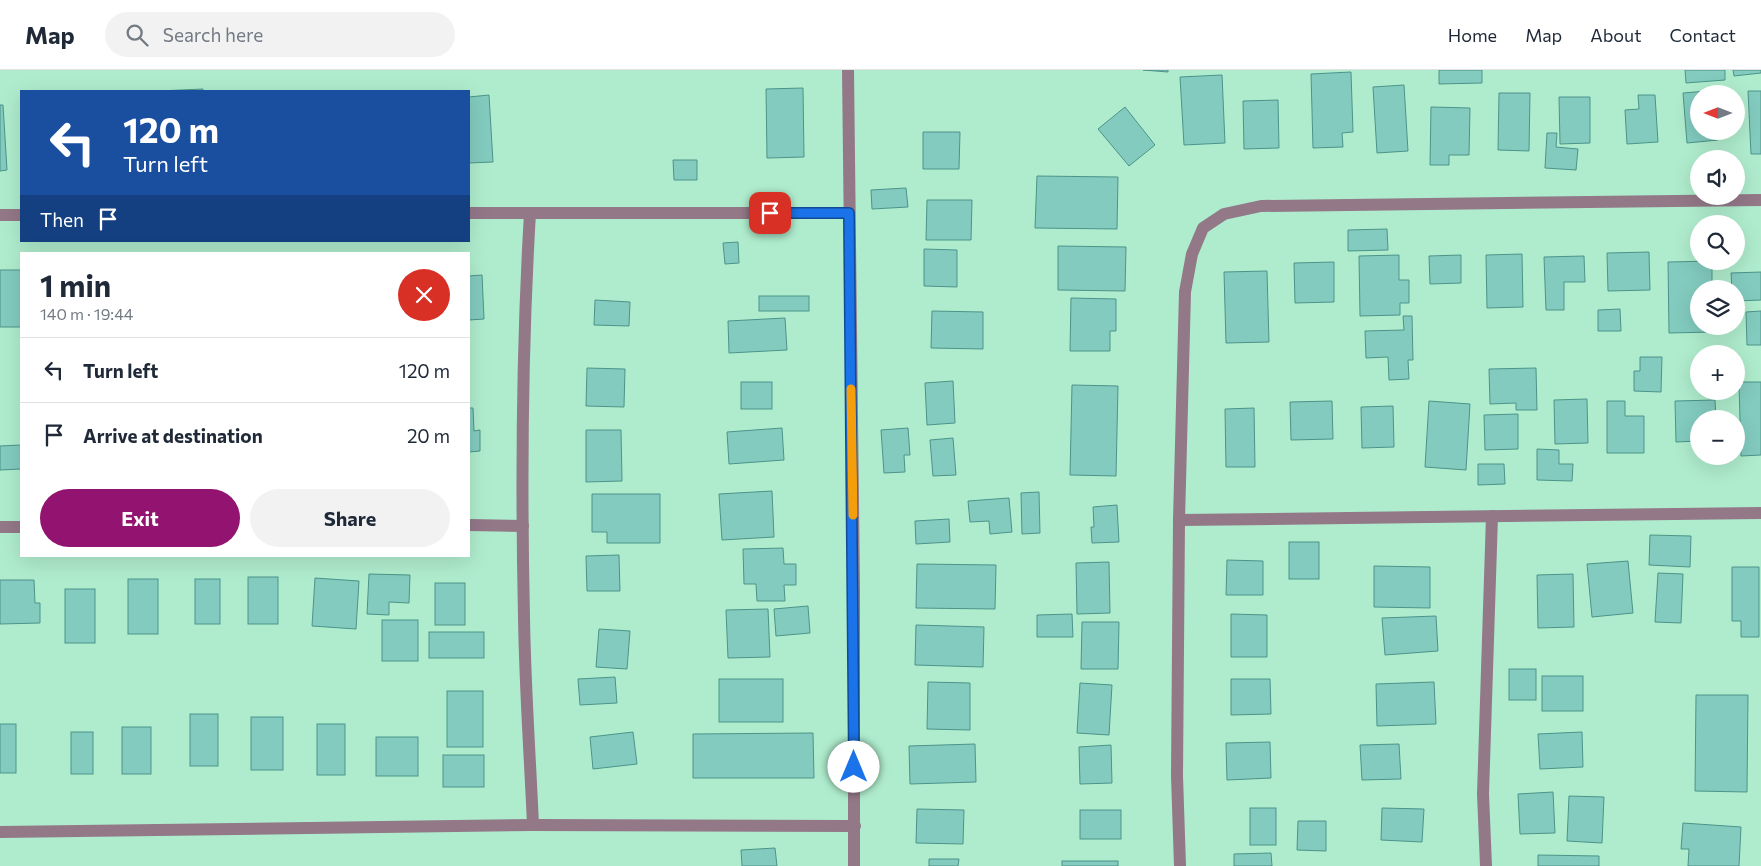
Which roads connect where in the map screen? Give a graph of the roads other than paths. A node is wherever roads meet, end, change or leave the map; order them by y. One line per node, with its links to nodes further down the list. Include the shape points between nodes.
1 (848, 70): 5 (street)
2 (1761, 200): 10 (street, via 1261,206 1224,214 1203,228 1192,254 1185,292)
3 (470, 213): 4 (street)
4 (530, 213): 5 (street); 12 (street, via 525,306)
5 (849, 213): 16 (street)
6 (0, 215): 7 (street)
7 (20, 215)
8 (1761, 513): 9 (street)
9 (1492, 516): 10 (street); 20 (street, via 1483,794)
10 (1179, 520): 19 (street, via 1177,776)
11 (470, 525): 12 (street)
12 (523, 526): 15 (street)
13 (0, 527): 14 (street)
14 (20, 527)
15 (532, 825): 16 (street); 17 (street)
16 (855, 826): 18 (street)
17 (0, 832)
18 (854, 866)
19 (1180, 866)
20 (1486, 866)

